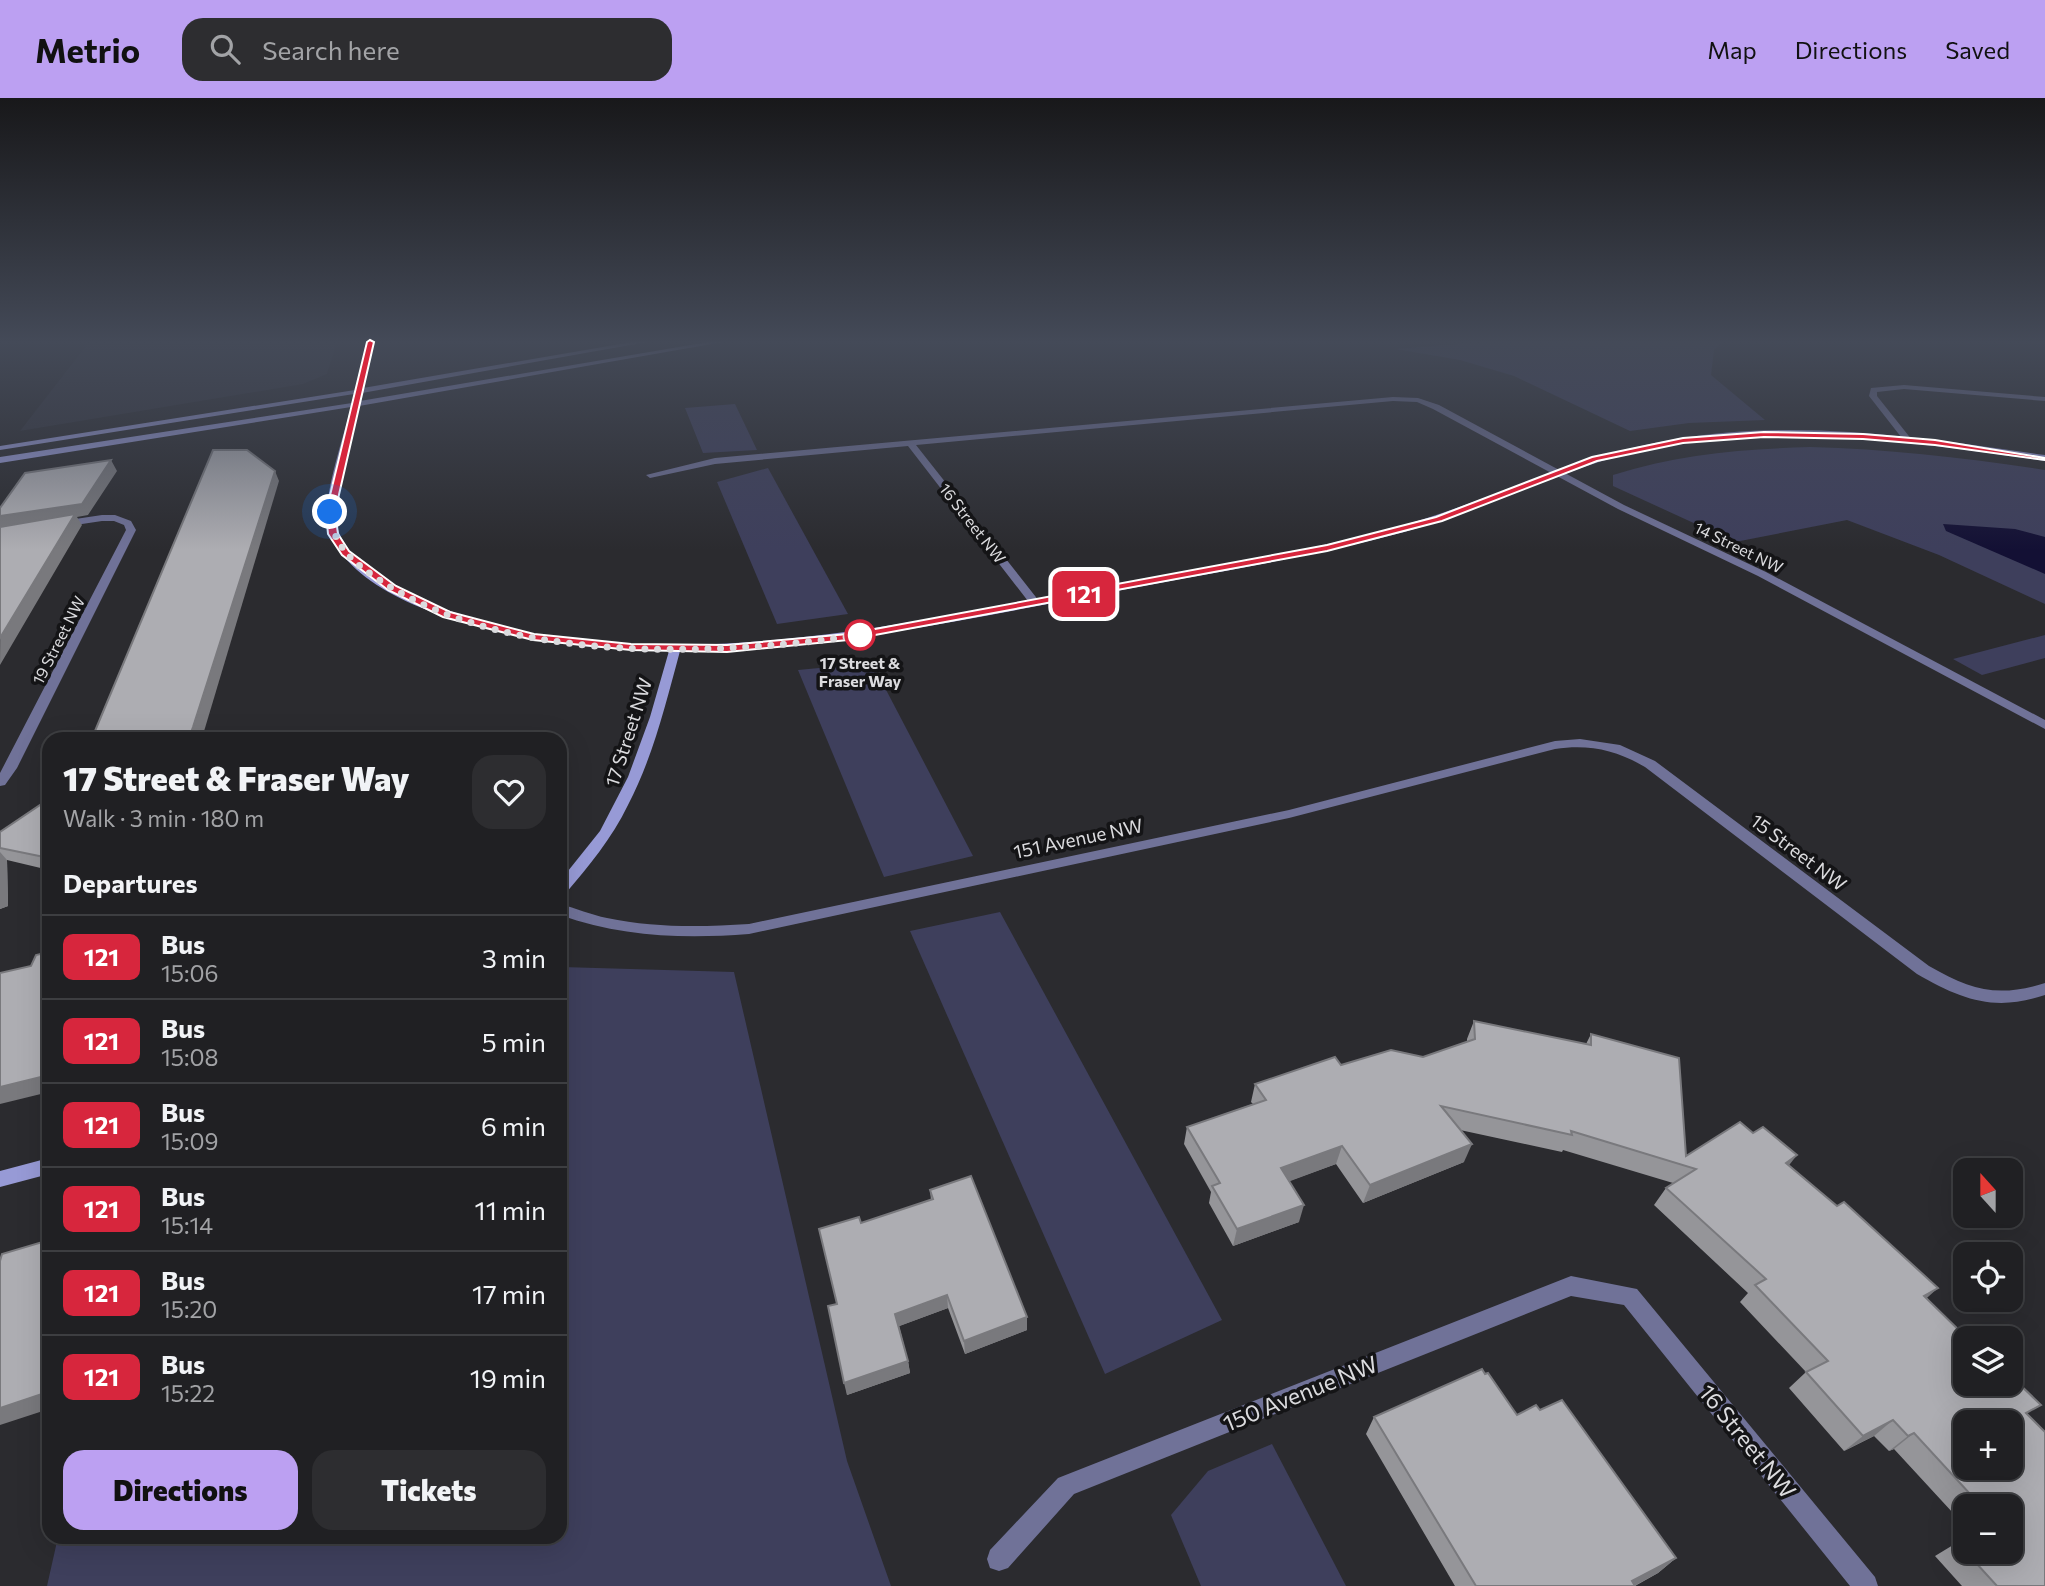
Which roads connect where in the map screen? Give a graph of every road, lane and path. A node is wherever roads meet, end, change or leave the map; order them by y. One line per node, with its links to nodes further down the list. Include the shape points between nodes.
1 (231, 411): 9 (street)
2 (309, 411): 11 (street)
3 (354, 411): 16 (street, via 330,512 337,543 367,572 422,604 486,626 570,642)
4 (1256, 411): 8 (street, 14 Street NW)
5 (1444, 411): 12 (street, 14 Street NW)
6 (1885, 411): 7 (street)
7 (1908, 440): 10 (street); 12 (street, via 1821,435 1714,437 1630,449)
8 (910, 443): 13 (street, via 715,461); 15 (street, 16 Street NW)
9 (0, 448)
10 (2045, 458)
11 (0, 460)
12 (1557, 473): 15 (street, via 1388,534); 17 (street, 14 Street NW, via 1762,574)
13 (650, 475)
14 (49, 527): 19 (street, 19 Street NW, via 115,519 128,523 131,530)
15 (1035, 603): 16 (street, via 807,643)
16 (675, 649): 20 (street, 17 Street NW, via 642,763 622,809)
17 (2045, 725)
18 (1601, 743): 21 (street, 151 Avenue NW, via 1555,746 1289,814 749,929 632,928); 22 (street, 15 Street NW, via 1650,764 1923,970 1972,995 2006,999)
19 (0, 782)
20 (567, 883)
21 (567, 912)
22 (2045, 989)
23 (42, 1168): 24 (street)
24 (0, 1179)
25 (1630, 1296): 26 (street, 150 Avenue NW, via 1571,1286 1066,1486); 27 (street, 16 Street NW)
26 (999, 1559)
27 (1866, 1586)

